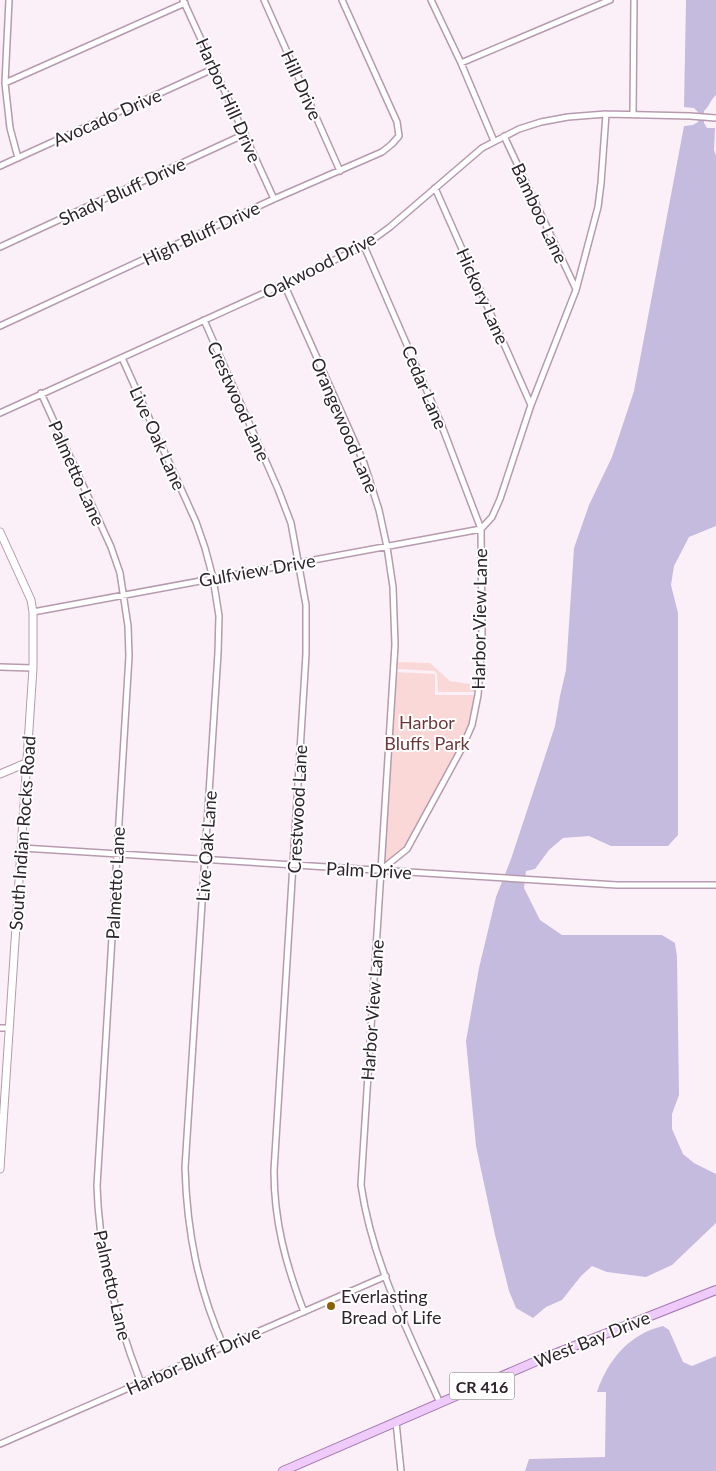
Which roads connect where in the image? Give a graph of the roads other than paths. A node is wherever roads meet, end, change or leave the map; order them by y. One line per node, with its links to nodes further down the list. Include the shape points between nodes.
1 (264, 0): 19 (street, Hill Drive)
2 (342, 0): 19 (street, High Bluff Drive, via 397,122 399,136 382,152)
3 (431, 0): 8 (street)
4 (610, 0): 8 (street)
5 (634, 0): 12 (street)
6 (11, 1): 10 (street)
7 (184, 2): 9 (street, Harbor Hill Drive); 10 (street)
8 (461, 63): 16 (street)
9 (215, 68): 14 (street, Harbor Hill Drive); 17 (street, Avocado Drive)
10 (5, 83): 17 (street, via 10,128)
11 (606, 114): 12 (street, Oakwood Drive); 15 (street, Oakwood Drive, via 541,122); 25 (street, Harbor View Lane, via 598,207)
12 (633, 114): 13 (street, Oakwood Drive)
13 (716, 118)
14 (245, 134): 21 (street, Harbor Hill Drive); 23 (street, Shady Bluff Drive)
15 (504, 136): 16 (street, Oakwood Drive); 25 (street, Bamboo Lane)
16 (494, 141): 20 (street, Oakwood Drive)
17 (18, 158): 18 (street, Avocado Drive)
18 (0, 166)
19 (340, 171): 21 (street, High Bluff Drive)
20 (435, 188): 22 (street, Oakwood Drive); 30 (street, Hickory Lane)
21 (274, 199): 27 (street, High Bluff Drive)
22 (364, 246): 24 (street, Oakwood Drive); 32 (street, Cedar Lane, via 440,421)
23 (0, 247)
24 (284, 284): 26 (street, Oakwood Drive); 34 (street, Orangewood Lane, via 364,463)
25 (576, 290): 30 (street, Harbor View Lane)
26 (204, 320): 28 (street, Oakwood Drive); 35 (street, Crestwood Lane, via 278,489 291,523)
27 (0, 326)
28 (122, 358): 29 (street, Oakwood Drive); 36 (street, Live Oak Lane, via 196,522)
29 (41, 393): 31 (street, Oakwood Drive); 37 (street, Palmetto Lane, via 111,547)
30 (531, 405): 32 (street, Harbor View Lane, via 500,499)
31 (0, 413)
32 (481, 529): 34 (street, Gulfview Drive); 47 (street, Harbor View Lane, via 482,641 478,696 472,725 407,849)
33 (0, 532): 38 (street, South Indian Rocks Road)
34 (387, 547): 35 (street, Gulfview Drive); 47 (street, Orangewood Lane, via 393,587 395,645)
35 (298, 563): 36 (street, Gulfview Drive); 46 (street, Crestwood Lane, via 306,605 306,654)
36 (213, 578): 37 (street, Gulfview Drive); 45 (street, Live Oak Lane, via 219,616 218,654)
37 (124, 595): 38 (street, Gulfview Drive); 44 (street, Palmetto Lane, via 129,656)
38 (33, 612): 40 (street, South Indian Rocks Road)
39 (0, 667): 40 (street)
40 (33, 668): 41 (street, South Indian Rocks Road)
41 (26, 762): 42 (street); 43 (street, South Indian Rocks Road)
42 (0, 774)
43 (22, 848): 44 (street, Palm Drive); 50 (street, South Indian Rocks Road)
44 (116, 852): 45 (street, Palm Drive); 56 (street, Palmetto Lane, via 98,1216 116,1313)
45 (205, 858): 46 (street, Palm Drive); 55 (street, Live Oak Lane, via 185,1168 186,1201 196,1265)
46 (294, 866): 47 (street, Palm Drive); 54 (street, Crestwood Lane, via 274,1190 289,1274)
47 (381, 870): 48 (street, Palm Drive, via 617,885); 52 (street, Harbor View Lane, via 361,1185 370,1232)
48 (716, 885)
49 (0, 1028): 50 (street)
50 (9, 1028): 51 (street, South Indian Rocks Road)
51 (0, 1169)
52 (386, 1276): 54 (street, Harbor Bluff Drive); 57 (street, Harbor View Lane)
53 (716, 1290): 57 (main road, West Bay Drive / CR 416)
54 (304, 1312): 55 (street, Harbor Bluff Drive)
55 (224, 1347): 56 (street, Harbor Bluff Drive)
56 (141, 1383): 59 (street, Harbor Bluff Drive)
57 (440, 1403): 58 (main road, West Bay Drive / CR 416)
58 (396, 1422): 60 (main road, West Bay Drive / CR 416); 61 (street)
59 (0, 1444)
60 (283, 1471)
61 (401, 1471)

